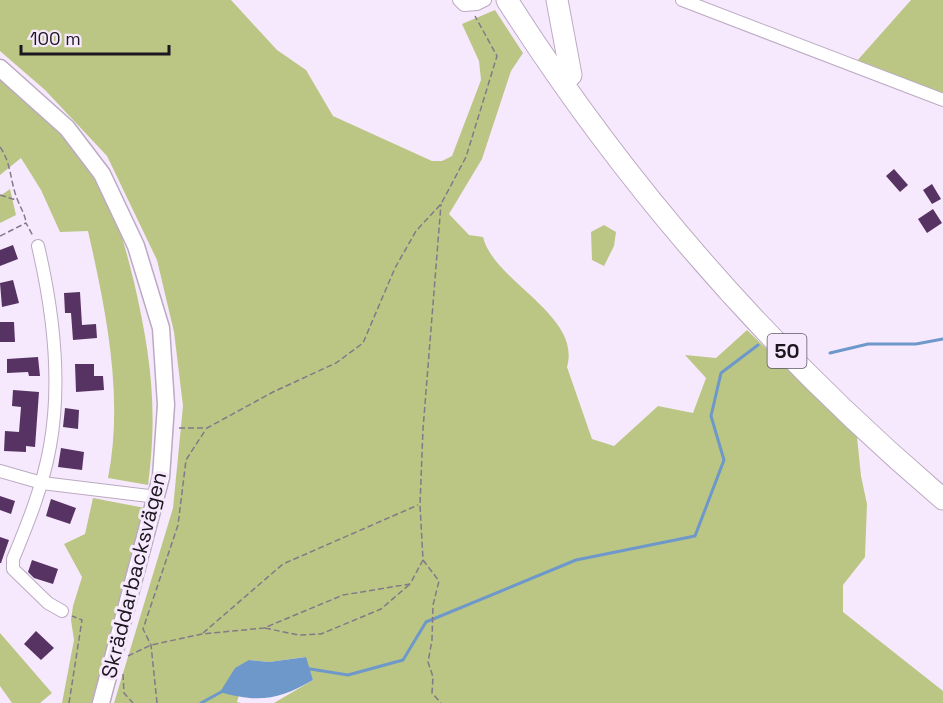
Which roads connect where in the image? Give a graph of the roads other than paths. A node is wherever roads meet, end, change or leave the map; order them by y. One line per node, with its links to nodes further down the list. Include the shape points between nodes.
1 (485, 0): 6 (street)
2 (507, 0): 15 (highway, 50, via 556,77 642,191 705,264 877,442)
3 (519, 0): 8 (highway, 50)
4 (556, 0): 8 (highway)
5 (682, 0): 9 (street)
6 (464, 3)
7 (0, 68): 14 (street, Skräddarbacksvägen, via 74,138 102,174 136,246 161,328 166,428)
8 (571, 75): 12 (highway, 50, via 652,184 768,314 884,432)
9 (943, 100)
10 (38, 246): 13 (street, via 48,290 55,374 51,445)
11 (0, 471): 13 (street)
12 (943, 480)
13 (42, 483): 14 (street); 16 (street, via 13,569 48,603)
14 (157, 497): 17 (street, Skräddarbacksvägen, via 117,658)
15 (943, 499)
16 (62, 610)
17 (101, 703)

